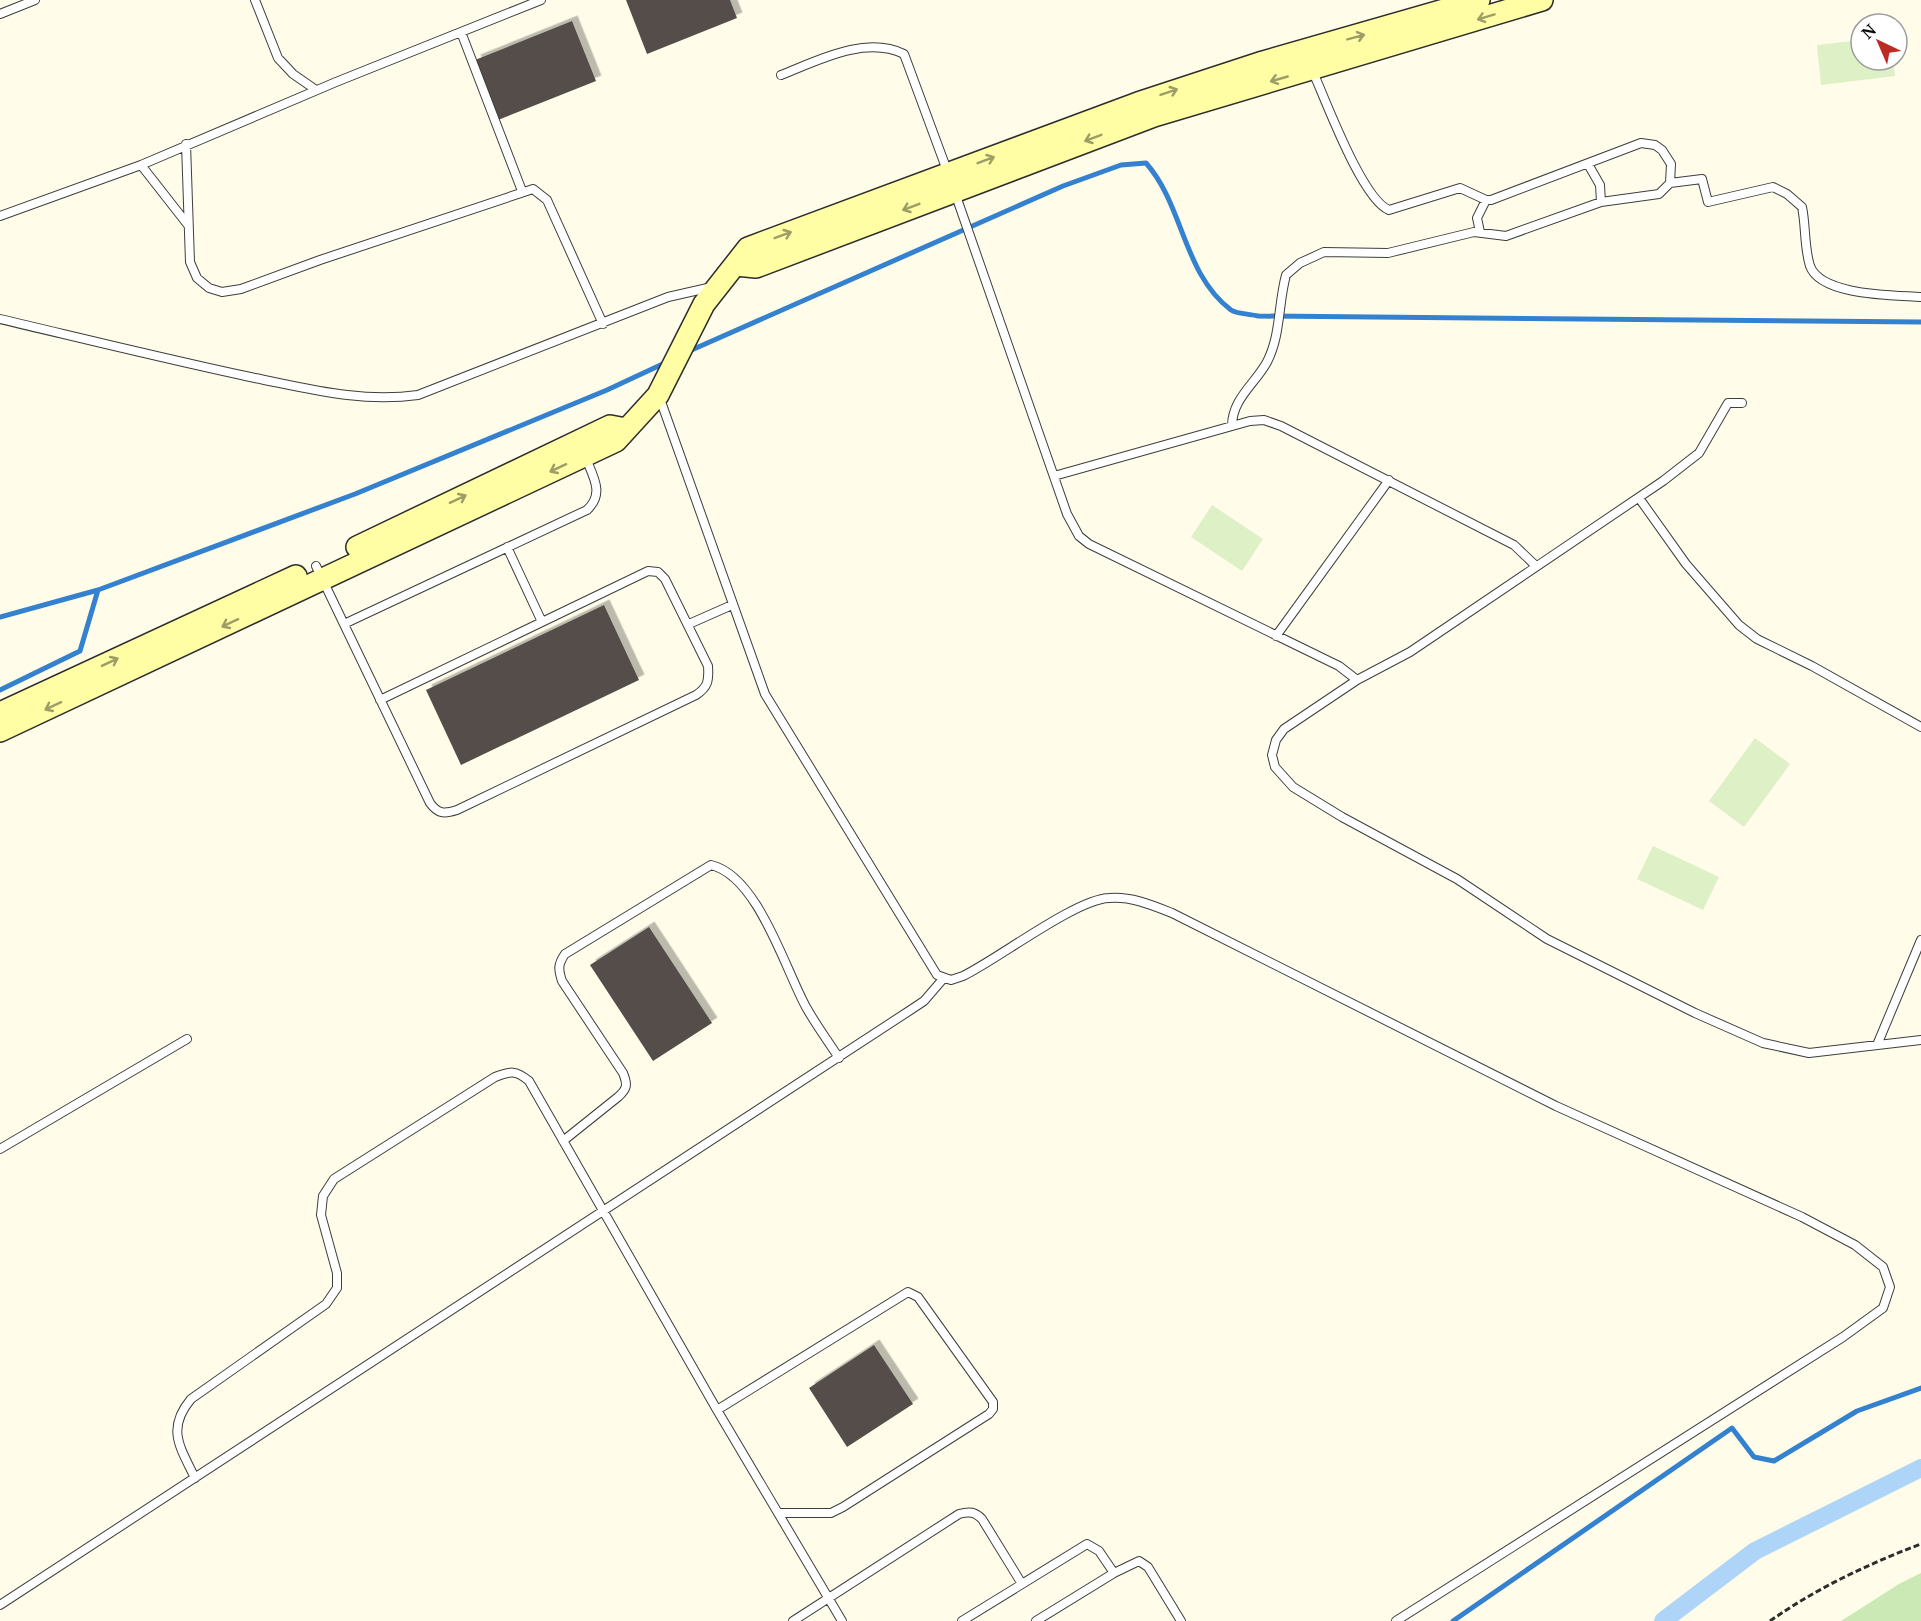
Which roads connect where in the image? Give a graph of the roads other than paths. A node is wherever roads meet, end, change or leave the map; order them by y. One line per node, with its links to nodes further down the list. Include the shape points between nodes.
1 (35, 0): 6 (lane)
2 (255, 0): 10 (lane, via 278,58)
3 (541, 0): 7 (lane)
4 (1479, 0): 8 (street, one-way to 4)
5 (1542, 0): 8 (street, one-way to 8)
6 (0, 14)
7 (461, 32): 10 (lane); 15 (lane)
8 (1308, 60): 16 (street); 17 (lane, via 1339,132 1381,207 1399,210 1460,188)
9 (781, 75): 16 (lane, via 861,48 904,54)
10 (316, 90): 11 (lane)
11 (186, 144): 13 (lane); 20 (lane)
12 (1588, 164): 14 (lane, via 1627,147 1648,143 1667,155 1671,164); 17 (lane); 18 (lane, via 1600,185)
13 (141, 165): 19 (lane); 20 (lane)
14 (1670, 183): 18 (lane, via 1665,190 1649,197); 23 (lane, via 1702,179 1707,202 1773,188 1787,194 1802,207 1806,248 1817,277 1829,285 1867,293)
15 (522, 191): 20 (lane, via 242,289 222,292 197,278 190,262); 25 (lane, via 533,189 548,200)
16 (955, 191): 22 (street, via 756,267 736,265); 31 (lane)
17 (1486, 201): 21 (lane, via 1477,218)
18 (1601, 202): 21 (lane, via 1506,236)
19 (0, 216)
20 (189, 226)
21 (1480, 232): 28 (lane, via 1388,253 1316,254 1286,275 1278,326 1267,361 1234,407)
22 (717, 286): 25 (lane, via 668,297); 26 (street, via 687,335)
23 (1921, 297)
24 (0, 319): 25 (lane, via 235,374 352,398 381,399 418,395)
25 (603, 324)
26 (663, 387): 29 (street); 37 (lane)
27 (1742, 403): 33 (lane, via 1728,403 1700,453)
28 (1232, 426): 31 (lane); 32 (lane, via 1264,420)
29 (626, 429): 30 (street, via 616,441); 36 (street, one-way to 29, via 610,426)
30 (585, 456): 34 (lane, via 598,492 595,502 587,510); 36 (street, one-way to 36)
31 (1054, 476): 41 (lane, via 1072,526 1089,544)
32 (1389, 480): 35 (lane, via 1514,545); 41 (lane)
33 (1639, 498): 35 (lane); 45 (lane, via 1693,572 1739,625 1757,639)
34 (507, 547): 38 (lane); 39 (lane)
35 (1536, 566): 42 (lane, via 1410,652)
36 (320, 573): 39 (lane); 44 (street, one-way to 36); 46 (street, one-way to 46)
37 (732, 605): 40 (lane); 49 (lane, via 765,694)
38 (542, 621): 40 (lane, via 648,571 658,572 665,579); 43 (lane)
39 (344, 624): 43 (lane)
40 (689, 624): 43 (lane, via 708,666 705,688 445,813 436,811 430,803)
41 (1276, 636): 42 (lane, via 1339,666)
42 (1357, 680): 52 (lane, via 1284,729 1276,740 1272,755 1275,767 1293,787 1457,879 1547,939 1754,1039 1809,1053)
43 (380, 700)
44 (0, 713)
45 (1921, 727)
46 (0, 731)
47 (1921, 940): 48 (lane)
48 (1917, 961): 52 (lane)
49 (942, 979): 53 (lane, via 924,1001); 69 (lane, via 963,976 988,964 1096,900 1147,903 1556,1106 1802,1217 1855,1245 1883,1267 1888,1277 1888,1298 1883,1308 1844,1338)
50 (187, 1039): 55 (lane)
51 (1921, 1040): 52 (lane)
52 (1877, 1045)
53 (839, 1058): 54 (lane, via 807,1008 772,930 731,875 711,864 565,954 560,962 562,981 627,1084 625,1091); 56 (lane)
54 (563, 1141): 56 (lane); 58 (lane, via 529,1081 519,1072 508,1071 334,1179 323,1196 321,1215 337,1273 337,1288 326,1304 181,1410 175,1426)
55 (0, 1149)
56 (603, 1213): 57 (lane); 58 (lane)
57 (717, 1410): 59 (lane); 59 (lane, via 908,1292 918,1297 993,1402 989,1414 843,1507 831,1513)
58 (195, 1478): 63 (lane)
59 (779, 1513): 62 (lane)
60 (1114, 1573): 61 (lane, via 1099,1551 1087,1544); 67 (lane); 68 (lane, via 1139,1561 1148,1567)
61 (1022, 1584): 62 (lane, via 982,1519 968,1511); 66 (lane)
62 (829, 1599): 64 (lane); 65 (lane)
63 (0, 1605)
64 (793, 1621)
65 (842, 1621)
66 (962, 1621)
67 (1036, 1621)
68 (1181, 1621)
69 (1396, 1621)

